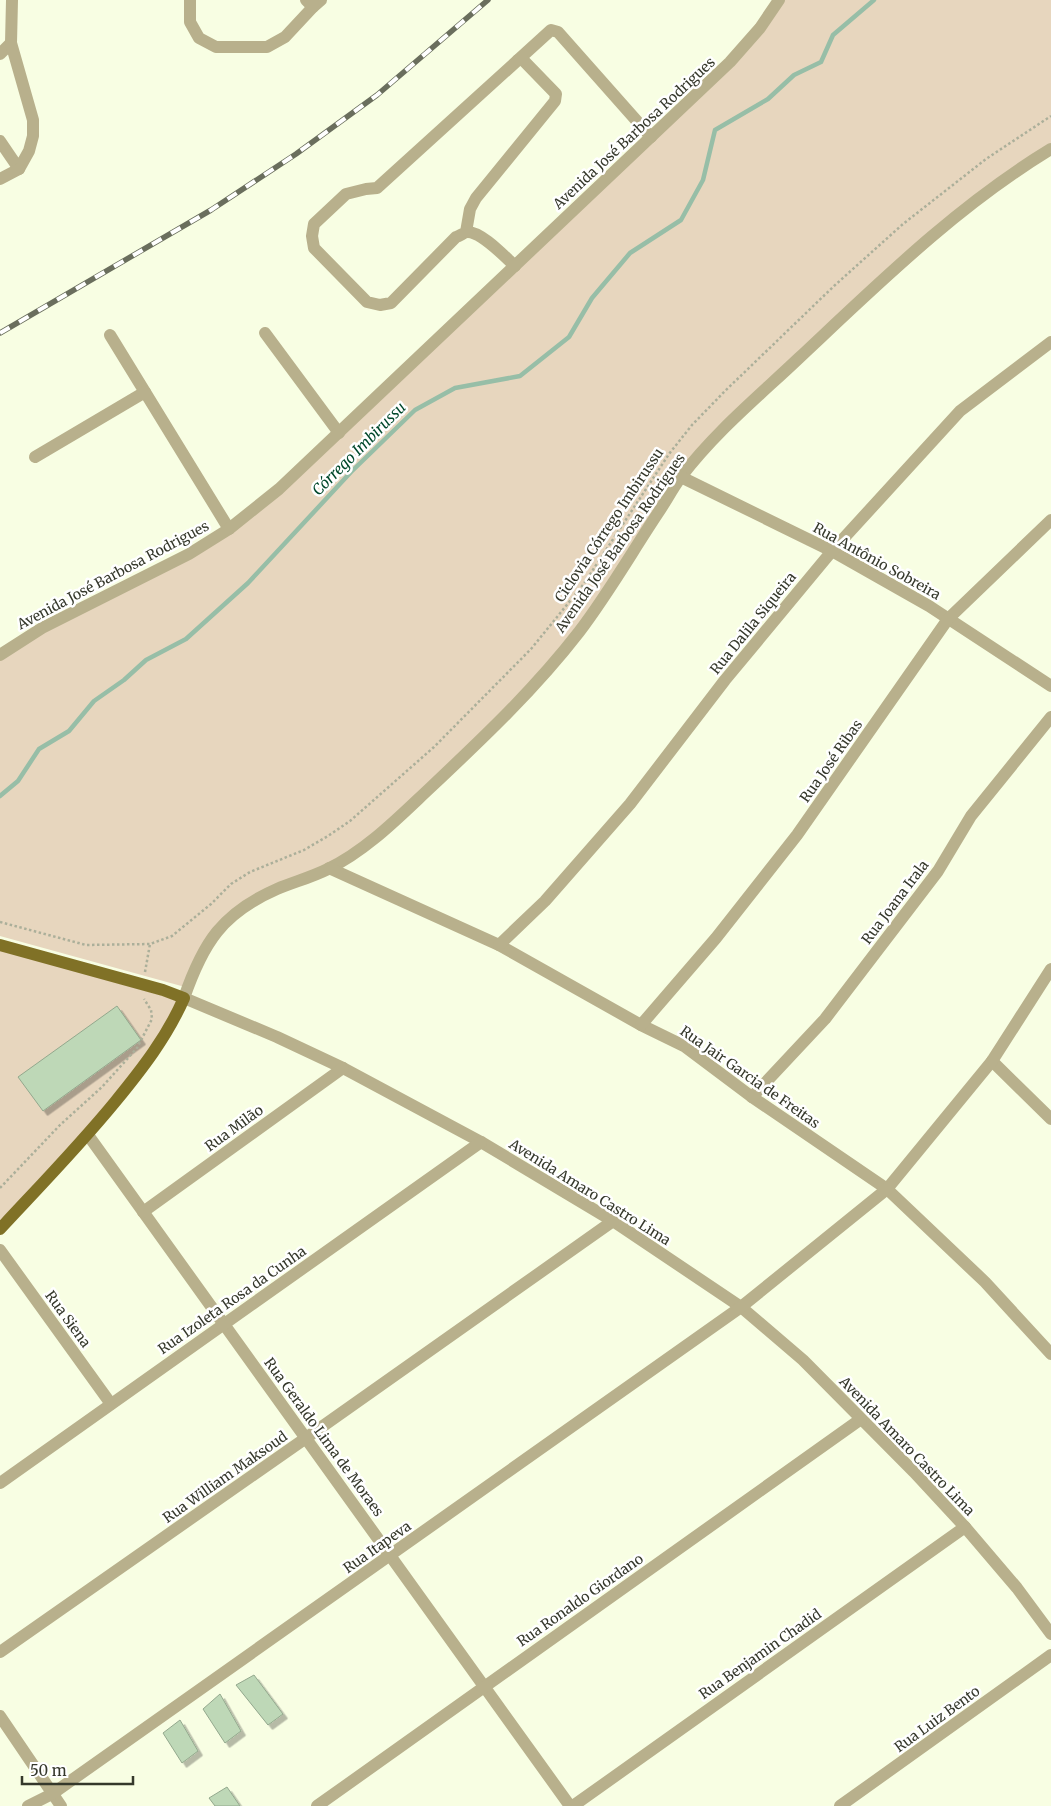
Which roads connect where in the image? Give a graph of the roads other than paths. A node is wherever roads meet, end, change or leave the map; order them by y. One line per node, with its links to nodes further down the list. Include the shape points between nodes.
1 (12, 0): 5 (street)
2 (190, 0): 4 (street, via 190,22 198,38 216,47 267,47 285,36)
3 (779, 0): 8 (street, Avenida José Barbosa Rodrigues, via 730,62)
4 (313, 2)
5 (11, 43): 6 (street); 11 (street, via 33,120 31,144)
6 (0, 54)
7 (518, 60): 8 (street, via 551,30 558,32); 13 (street, via 523,60 556,94 555,101 476,198 470,209); 13 (street, via 378,188 346,194 314,224 312,236 314,248 367,302 380,306 391,303 456,237)
8 (651, 137): 14 (street, Avenida José Barbosa Rodrigues)
9 (0, 142): 11 (street)
10 (1051, 149): 21 (street, Avenida José Barbosa Rodrigues, via 972,204 917,249 714,439)
11 (19, 169): 12 (street)
12 (0, 179)
13 (466, 232): 14 (street, via 484,239)
14 (515, 266): 19 (street, Avenida José Barbosa Rodrigues)
15 (265, 333): 19 (street)
16 (110, 335): 18 (street)
17 (1051, 342): 24 (street, Rua Dalila Siqueira, via 960,411)
18 (144, 392): 20 (street); 23 (street)
19 (339, 433): 23 (street, Avenida José Barbosa Rodrigues, via 279,489)
20 (35, 457)
21 (681, 477): 24 (street, Rua Antônio Sobreira); 29 (street, Avenida José Barbosa Rodrigues, via 580,631 534,685 370,843)
22 (1051, 520): 25 (street, Rua José Ribas)
23 (229, 529): 26 (street, Avenida José Barbosa Rodrigues, via 189,554 42,628)
24 (832, 551): 25 (street, Rua Antônio Sobreira); 31 (street, Rua Dalila Siqueira, via 725,680 630,804 546,902)
25 (948, 618): 27 (street, Rua Antônio Sobreira); 34 (street, Rua José Ribas, via 797,835)
26 (0, 656)
27 (1051, 686)
28 (1051, 717): 37 (street, Rua Joana Irala, via 971,816 938,871 825,1019)
29 (330, 868): 31 (street, Rua Jair Garcia de Freitas); 33 (street, Avenida José Barbosa Rodrigues, via 251,902 228,920 210,940 194,968)
30 (0, 945): 33 (main road, Avenida Amaro Castro Lima)
31 (498, 945): 34 (street, Rua Jair Garcia de Freitas)
32 (1051, 969): 35 (street, Rua Itapeva)
33 (184, 998): 36 (street, Avenida Amaro Castro Lima); 39 (main road, Avenida José Barbosa Rodrigues, via 147,1062)
34 (642, 1025): 37 (street, Rua Jair Garcia de Freitas, via 684,1046)
35 (992, 1061): 38 (street); 41 (street, Rua Itapeva)
36 (343, 1068): 40 (street, Avenida Amaro Castro Lima); 42 (street, Rua Milão)
37 (752, 1097): 41 (street, Rua Jair Garcia de Freitas)
38 (1051, 1119)
39 (88, 1135): 42 (street, Rua Geraldo Lima de Moraes); 44 (main road, Avenida José Barbosa Rodrigues)
40 (481, 1142): 43 (street, Avenida Amaro Castro Lima); 47 (street, Rua Izoleta Rosa da Cunha)
41 (887, 1189): 46 (street, Rua Itapeva); 48 (street, Rua Jair Garcia de Freitas, via 985,1282)
42 (143, 1212): 47 (street, Rua Geraldo Lima de Moraes)
43 (613, 1221): 46 (street, Avenida Amaro Castro Lima); 51 (street, Rua William Maksoud)
44 (0, 1229)
45 (0, 1250): 49 (street, Rua Siena)
46 (741, 1307): 50 (street, Avenida Amaro Castro Lima, via 803,1360); 54 (street, Rua Itapeva)
47 (224, 1324): 49 (street, Rua Izoleta Rosa da Cunha); 51 (street, Rua Geraldo Lima de Moraes)
48 (1051, 1354)
49 (111, 1404): 52 (street, Rua Izoleta Rosa da Cunha)
50 (862, 1419): 53 (street, Avenida Amaro Castro Lima); 58 (street, Rua Ronaldo Giordano)
51 (306, 1438): 54 (street, Rua Geraldo Lima de Moraes); 56 (street, Rua William Maksoud)
52 (0, 1484)
53 (965, 1527): 55 (street, Avenida Amaro Castro Lima); 64 (street, Rua Benjamin Chadid)
54 (390, 1556): 58 (street, Rua Geraldo Lima de Moraes); 60 (street, Rua Itapeva)
55 (1051, 1634)
56 (0, 1652)
57 (1051, 1656): 65 (street, Rua Luiz Bento)
58 (484, 1687): 63 (street, Rua Ronaldo Giordano); 64 (street, Rua Geraldo Lima de Moraes)
59 (0, 1716): 60 (street)
60 (52, 1794): 61 (street, Rua Itapeva); 62 (street)
61 (28, 1806)
62 (61, 1806)
63 (317, 1806)
64 (571, 1806)
65 (840, 1806)

